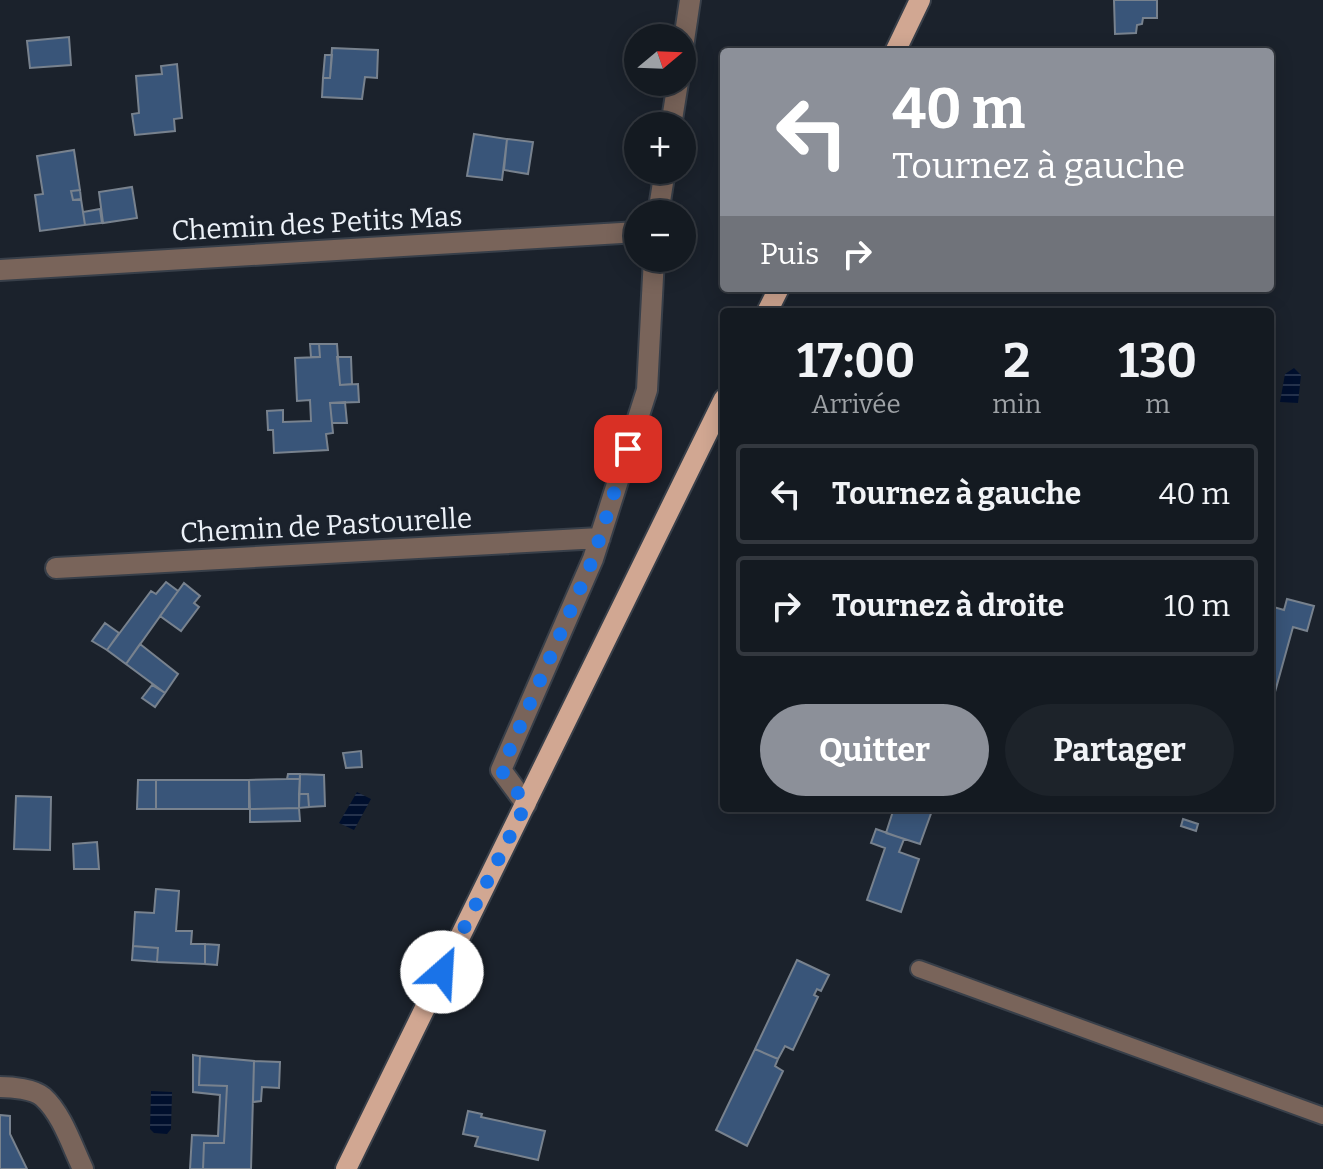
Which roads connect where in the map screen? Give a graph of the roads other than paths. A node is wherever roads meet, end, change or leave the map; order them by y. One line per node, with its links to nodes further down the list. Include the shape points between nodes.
1 (690, 0): 3 (street)
2 (920, 0): 4 (main road)
3 (686, 24)
4 (897, 48)
5 (624, 233): 6 (street, Chemin des Petits Mas)
6 (0, 270)
7 (653, 272): 9 (street, via 647,390)
8 (720, 407): 11 (main road)
9 (600, 538): 10 (street, Chemin de Pastourelle); 11 (street, via 501,770)
10 (56, 568)
11 (526, 804): 16 (main road)
12 (919, 969): 14 (lane)
13 (0, 1087): 15 (street, via 41,1095)
14 (1323, 1116)
15 (83, 1169)
16 (346, 1169)

